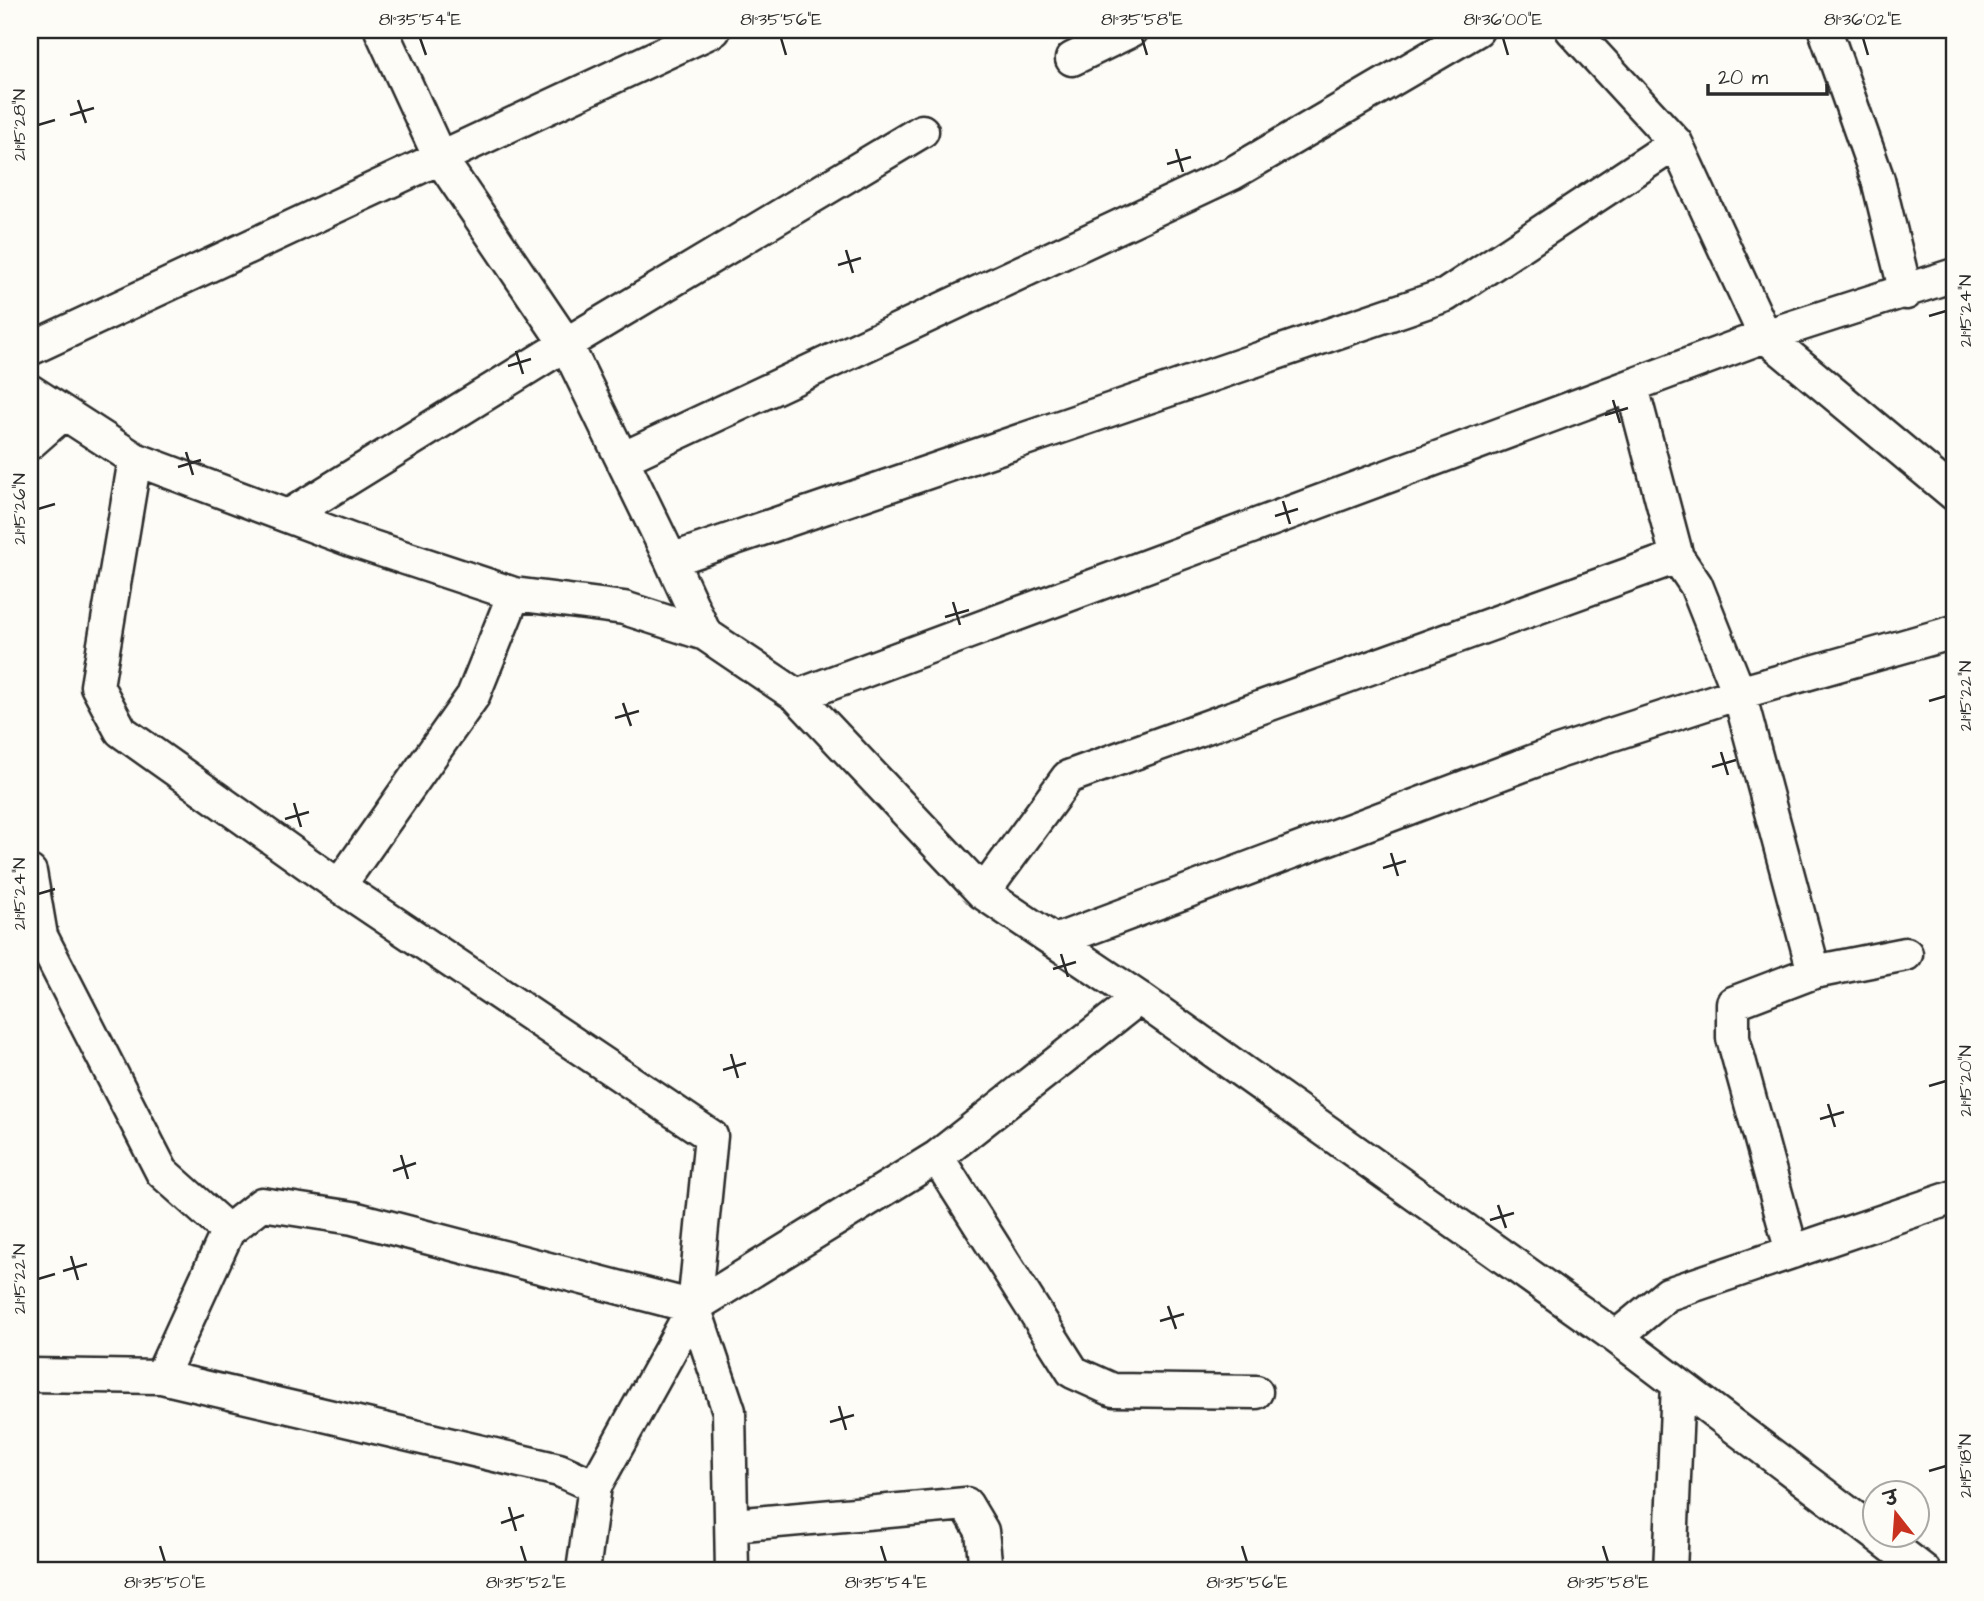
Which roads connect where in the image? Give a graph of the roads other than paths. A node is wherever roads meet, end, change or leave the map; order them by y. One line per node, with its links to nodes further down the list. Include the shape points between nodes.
1 (381, 30): 10 (street)
2 (714, 30): 10 (street)
3 (1132, 30): 7 (street)
4 (1477, 30): 21 (street, via 1233,173)
5 (1572, 30): 9 (street)
6 (1825, 30): 12 (street, via 1878,180)
7 (1072, 59)
8 (922, 131): 14 (street)
9 (1676, 142): 13 (street); 25 (street, via 1446,295)
10 (440, 158): 14 (street); 15 (street)
11 (1954, 275): 12 (street)
12 (1906, 293): 13 (street)
13 (1765, 336): 16 (street); 22 (street)
14 (566, 344): 21 (street); 23 (street)
15 (30, 349)
16 (1632, 387): 24 (street); 30 (street)
17 (30, 391): 18 (street)
18 (64, 413): 19 (street); 20 (street)
19 (30, 443)
20 (135, 459): 23 (street); 32 (street, via 97,686 121,731)
21 (622, 459): 25 (street)
22 (1954, 494)
23 (288, 516): 26 (street)
24 (1676, 557): 29 (street, via 1696,585); 33 (street, via 1068,777)
25 (671, 560): 28 (street)
26 (514, 594): 28 (street, via 624,608); 32 (street, via 473,696)
27 (1954, 632): 29 (street)
28 (705, 634): 30 (street)
29 (1739, 693): 34 (street, via 1558,752); 36 (street)
30 (797, 696): 33 (street)
31 (30, 872): 40 (street, via 41,936 162,1172)
32 (339, 886): 42 (street, via 712,1136)
33 (983, 893): 34 (street)
34 (1055, 941): 37 (street)
35 (1906, 954): 36 (street)
36 (1814, 972): 41 (street, via 1733,1003 1733,1038)
37 (1139, 998): 38 (street); 43 (street)
38 (937, 1157): 42 (street); 47 (street, via 1073,1372 1113,1391)
39 (1954, 1197): 41 (street)
40 (229, 1231): 42 (street, via 262,1204 353,1218); 45 (street)
41 (1792, 1252): 43 (street, via 1668,1294)
42 (694, 1307): 48 (street); 50 (street, via 729,1411)
43 (1616, 1337): 46 (street)
44 (30, 1374): 45 (street)
45 (161, 1377): 48 (street, via 559,1470)
46 (1678, 1384): 49 (street); 55 (street)
47 (1256, 1392)
48 (595, 1486): 52 (street)
49 (1862, 1523)
50 (733, 1525): 53 (street); 54 (street, via 966,1504 982,1531)
51 (1894, 1548): 56 (street)
52 (583, 1571)
53 (732, 1571)
54 (986, 1571)
55 (1670, 1571)
56 (1924, 1571)

